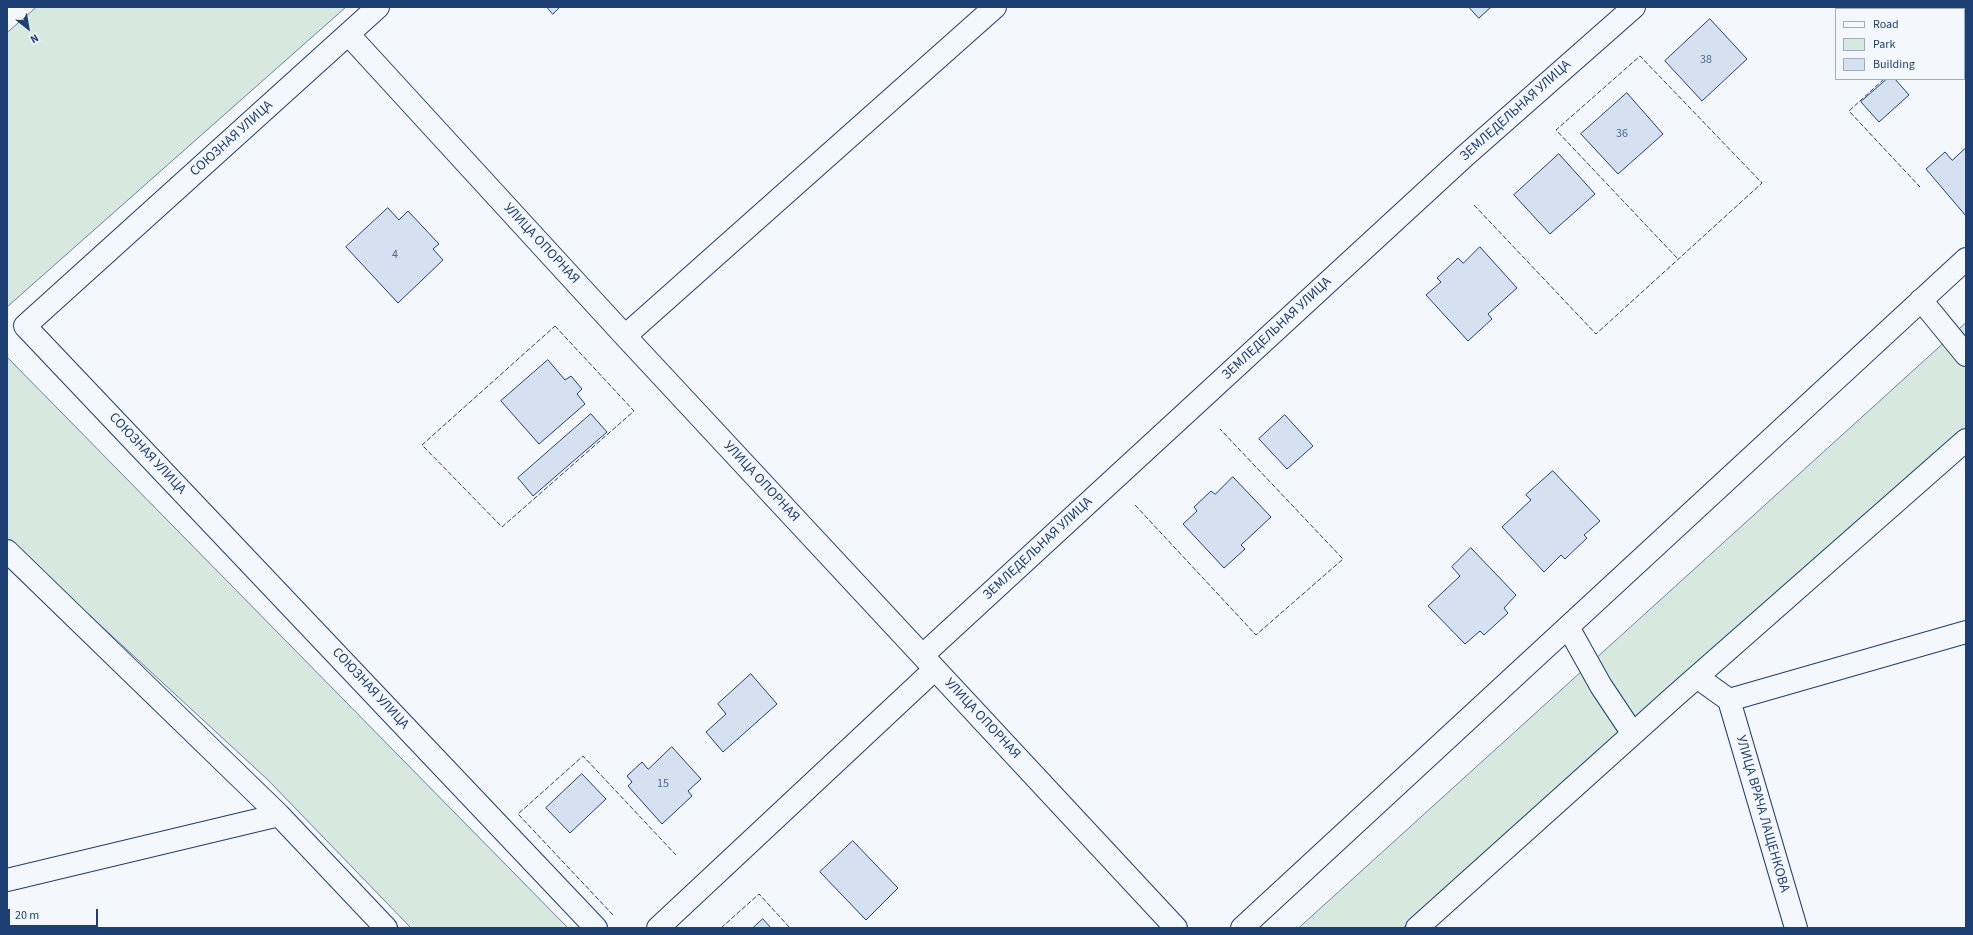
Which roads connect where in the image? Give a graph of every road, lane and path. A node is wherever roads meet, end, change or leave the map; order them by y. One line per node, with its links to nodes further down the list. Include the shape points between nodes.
1 (378, 7): 4 (street, СОЮЗНАЯ УЛИЦА)
2 (995, 7): 7 (street)
3 (1634, 7): 13 (street, ЗЕМЛЕДЕЛЬНАЯ УЛИЦА, via 1465,156)
4 (348, 34): 7 (street, УЛИЦА ОПОРНАЯ); 20 (street, СОЮЗНАЯ УЛИЦА, via 25,326)
5 (1966, 259): 6 (street)
6 (1921, 300): 8 (street); 11 (street)
7 (625, 336): 13 (street, УЛИЦА ОПОРНАЯ)
8 (1966, 355)
9 (1966, 440): 14 (street)
10 (7, 552): 17 (street)
11 (1568, 627): 16 (street, via 1601,686); 23 (street)
12 (1966, 632): 15 (street)
13 (929, 662): 21 (street, ЗЕМЛЕДЕЛЬНАЯ УЛИЦА); 22 (street, УЛИЦА ОПОРНАЯ)
14 (1697, 677): 15 (street); 16 (street)
15 (1729, 700): 25 (street, УЛИЦА ВРАЧА ЛАЩЕНКОВА)
16 (1634, 734): 24 (street)
17 (279, 815): 18 (street); 19 (street)
18 (7, 880)
19 (386, 928)
20 (596, 928)
21 (658, 928)
22 (1176, 928)
23 (1242, 928)
24 (1417, 928)
25 (1796, 928)

